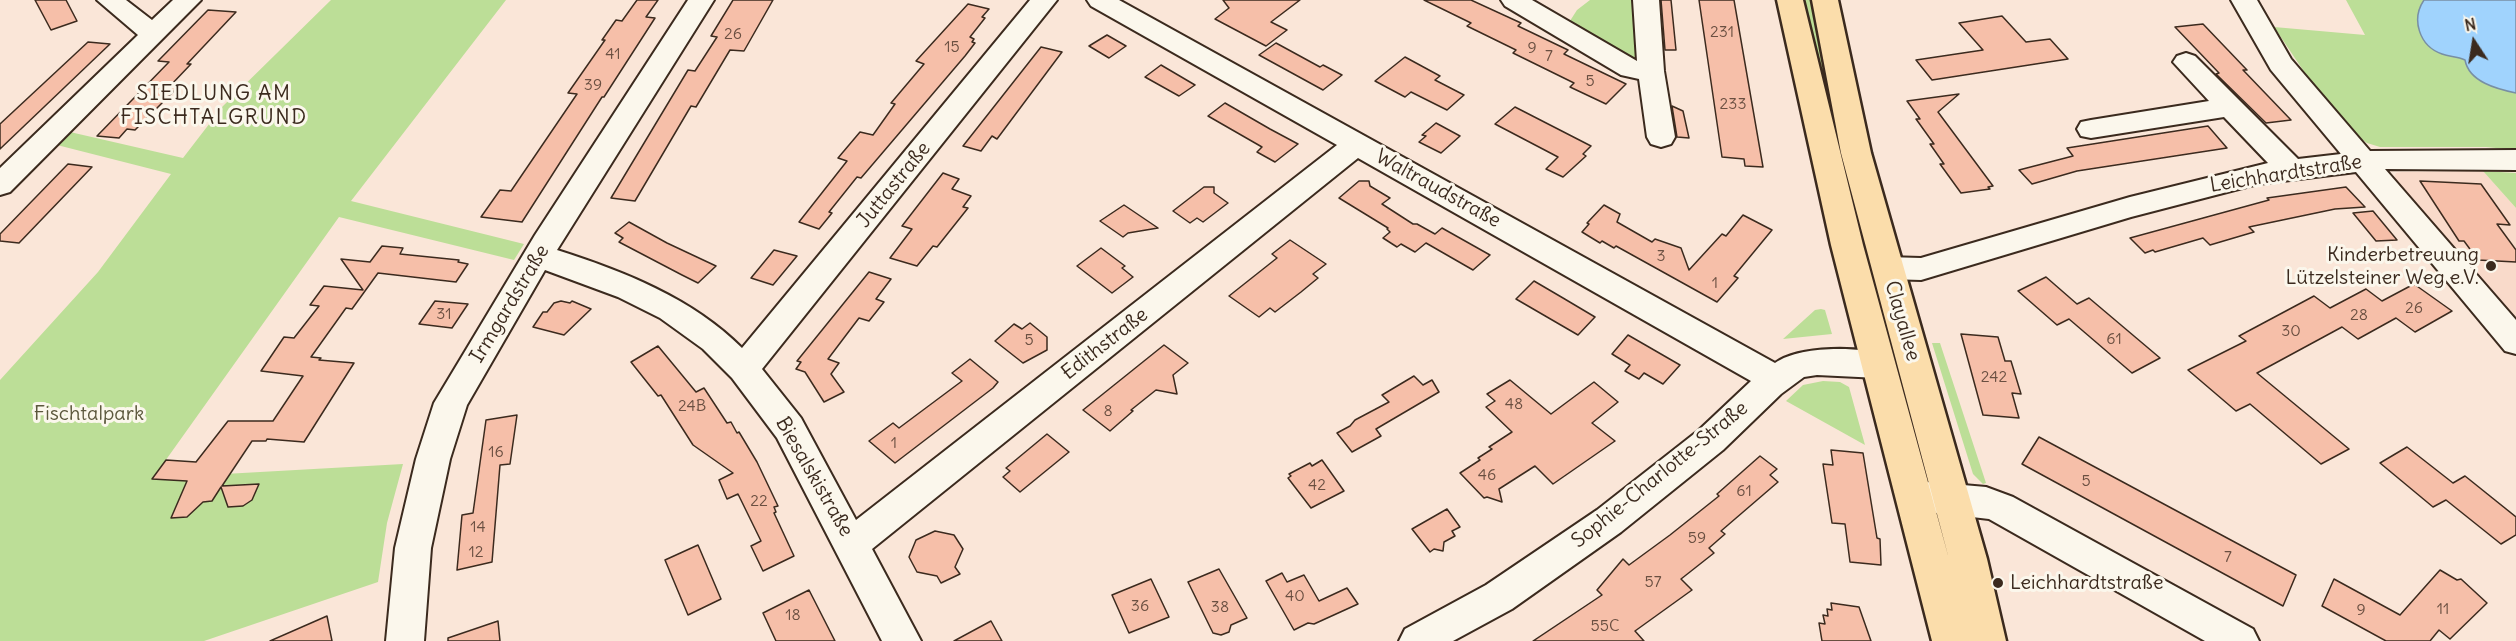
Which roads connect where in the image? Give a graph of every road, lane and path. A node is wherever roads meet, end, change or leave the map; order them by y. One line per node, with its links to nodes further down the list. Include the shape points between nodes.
1 (110, 0): 11 (street, via 147,29)
2 (188, 0): 11 (street)
3 (701, 0): 22 (street, Irmgardstraße)
4 (1044, 0): 25 (street, Juttastraße)
5 (1100, 0): 17 (street, Waltraudstraße)
6 (1514, 0): 13 (street, via 1630,69)
7 (1646, 0): 13 (street)
8 (1790, 0): 26 (main road, Clayallee, via 1847,245)
9 (1825, 0): 23 (main road, Clayallee, via 1856,153)
10 (2244, 0): 19 (street, via 2280,64)
11 (158, 30): 21 (street)
12 (2186, 62): 14 (street)
13 (1651, 71): 16 (street)
14 (2230, 107): 15 (street); 20 (street)
15 (2091, 129)
16 (1661, 137)
17 (1358, 144): 27 (street, Waltraudstraße); 31 (street, Edithstraße)
18 (2516, 160): 19 (street, Leichhardtstraße)
19 (2360, 161): 20 (street, Leichhardtstraße); 24 (street)
20 (2290, 169): 23 (street, Leichhardtstraße, via 2222,182 1921,269)
21 (0, 185)
22 (538, 258): 25 (street, Biesalskistraße, via 629,288 672,310 714,340); 32 (street, Irmgardstraße, via 451,403 433,459 413,548)
23 (1887, 268): 28 (main road, Clayallee)
24 (2516, 342)
25 (743, 369): 31 (street, Biesalskistraße, via 789,428)
26 (1881, 371): 27 (street, Sophie-Charlotte-Straße, via 1806,363); 28 (street, Sophie-Charlotte-Straße); 29 (main road, Clayallee)
27 (1776, 379): 34 (street, Sophie-Charlotte-Straße, via 1711,440 1609,521 1499,597)
28 (1918, 380): 30 (main road, Clayallee)
29 (1913, 496): 30 (street); 35 (main road, Clayallee)
30 (1952, 500): 36 (main road, Clayallee); 37 (street, via 1986,502 2001,508)
31 (852, 544): 33 (street, Biesalskistraße)
32 (405, 641)
33 (902, 641)
34 (1418, 641)
35 (1952, 641)
36 (1986, 641)
37 (2240, 641)

